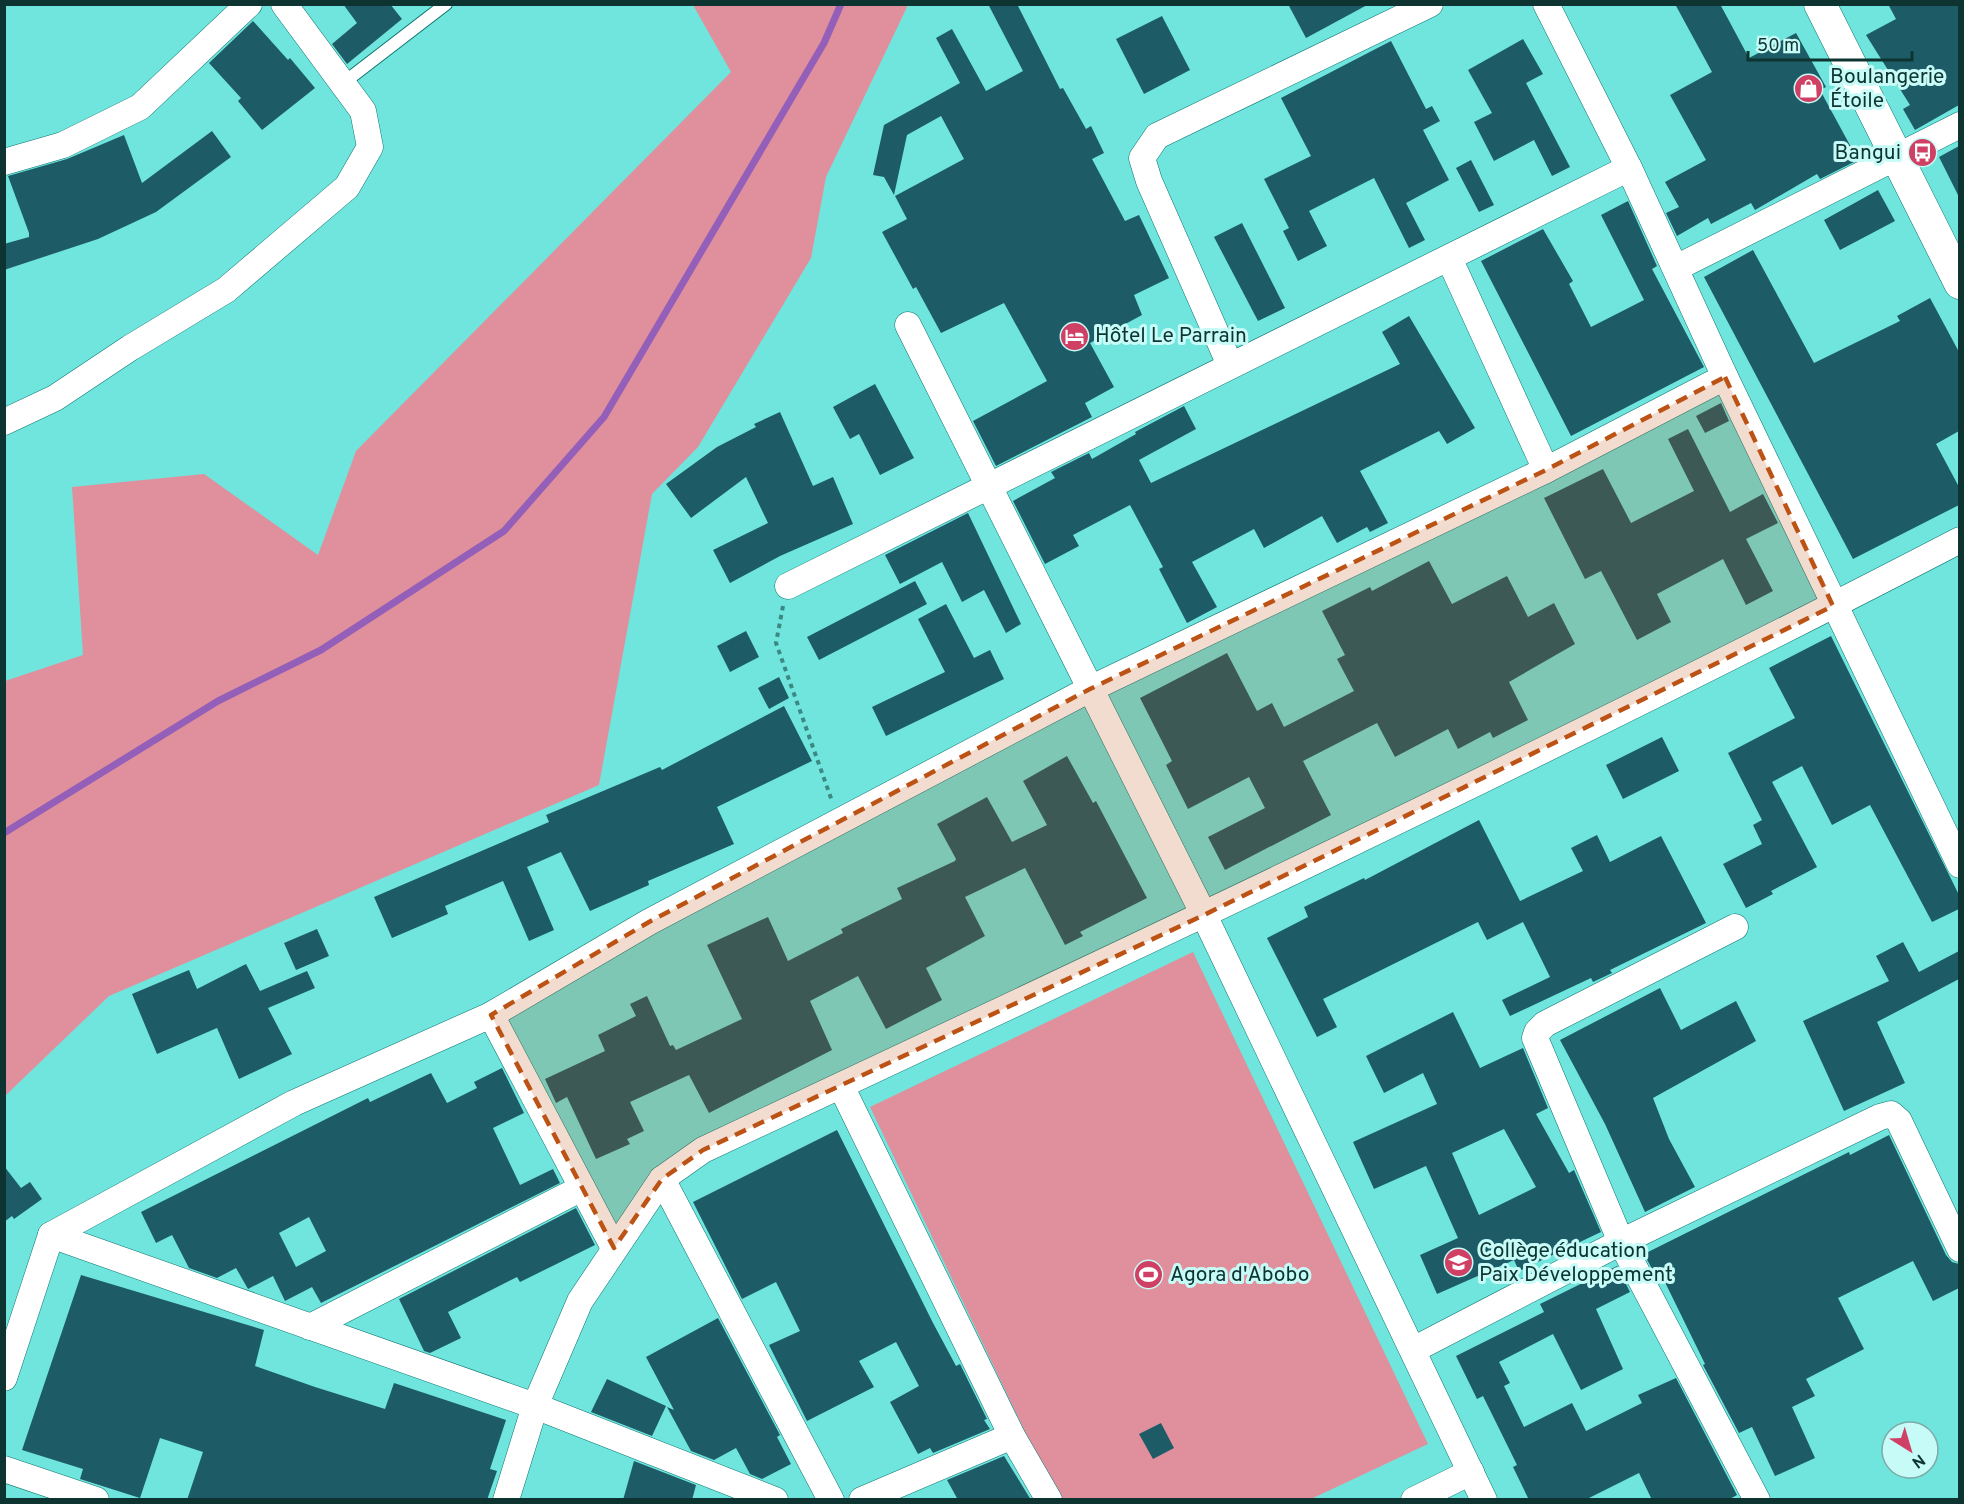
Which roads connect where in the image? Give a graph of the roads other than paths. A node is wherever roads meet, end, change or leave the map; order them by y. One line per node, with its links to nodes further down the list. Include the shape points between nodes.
1 (249, 4): 10 (street, via 140,107 63,145)
2 (284, 4): 7 (street)
3 (446, 4): 7 (lane)
4 (1430, 4): 16 (street, via 1157,136 1142,158)
5 (1546, 4): 11 (street)
6 (1820, 4): 9 (street)
7 (342, 84): 18 (street, via 363,111 370,147 347,187 226,290 55,398)
8 (1959, 125): 9 (street)
9 (1896, 157): 13 (street); 14 (street)
10 (4, 162)
11 (1629, 168): 12 (street); 13 (street)
12 (1449, 258): 16 (street); 19 (street)
13 (1676, 268): 17 (street)
14 (1959, 284)
15 (909, 325): 20 (street)
16 (1230, 365): 20 (street)
17 (1725, 377): 19 (street); 23 (street)
18 (4, 422)
19 (1546, 470): 24 (street)
20 (989, 488): 22 (street); 24 (street)
21 (1959, 540): 23 (street)
22 (788, 586)
23 (1833, 606): 25 (street); 26 (street)
24 (1090, 689): 26 (street); 28 (street, via 649,922)
25 (1959, 865)
26 (1204, 915): 29 (street); 37 (street)
27 (1735, 927): 33 (street, via 1545,1024 1537,1032 1535,1038)
28 (491, 1015): 31 (street); 32 (street, via 294,1103)
29 (841, 1086): 30 (street, via 703,1150); 40 (street)
30 (662, 1179): 34 (street); 46 (street)
31 (582, 1188): 34 (street); 36 (street)
32 (51, 1235): 36 (street); 38 (street)
33 (1621, 1242): 35 (street, via 1891,1114 1899,1121); 37 (street); 51 (street)
34 (614, 1248): 39 (street, via 580,1301)
35 (1959, 1249)
36 (310, 1327): 39 (street)
37 (1413, 1350): 42 (street)
38 (4, 1378)
39 (535, 1406): 44 (street); 45 (street)
40 (1012, 1436): 47 (street); 48 (street)
41 (4, 1469): 43 (street)
42 (1471, 1472): 49 (street); 50 (street)
43 (96, 1500)
44 (506, 1500)
45 (775, 1500)
46 (831, 1500)
47 (862, 1500)
48 (1049, 1500)
49 (1414, 1500)
50 (1484, 1500)
51 (1756, 1500)

